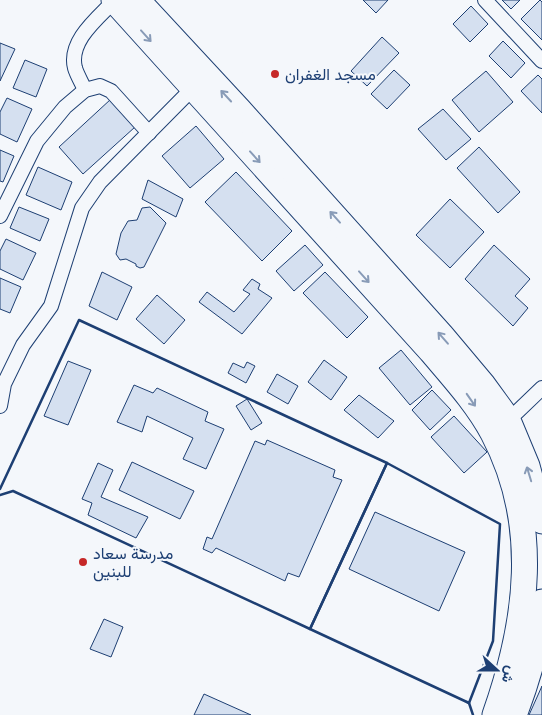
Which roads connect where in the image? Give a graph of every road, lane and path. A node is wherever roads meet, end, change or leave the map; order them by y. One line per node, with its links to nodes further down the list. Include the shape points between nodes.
1 (114, 0): 5 (highway, one-way to 5); 6 (street, via 78,43 75,68)
2 (138, 0): 11 (highway, one-way to 2, via 441,335)
3 (485, 0): 4 (street)
4 (542, 61)
5 (193, 88): 7 (street); 16 (highway, one-way to 16, via 431,351 469,396 492,432 512,475 522,516 525,561 520,624)
6 (85, 90): 7 (street, via 100,86 111,91); 8 (street, via 65,107 37,141)
7 (148, 133): 10 (street, via 100,182 82,208 51,306 23,345 4,384)
8 (0, 216)
9 (542, 388): 11 (street)
10 (0, 406)
11 (507, 418): 12 (highway, one-way to 11, via 527,466)
12 (542, 521)
13 (542, 602): 15 (highway, via 540,626)
14 (542, 673): 15 (street)
15 (519, 704)
16 (495, 715)

